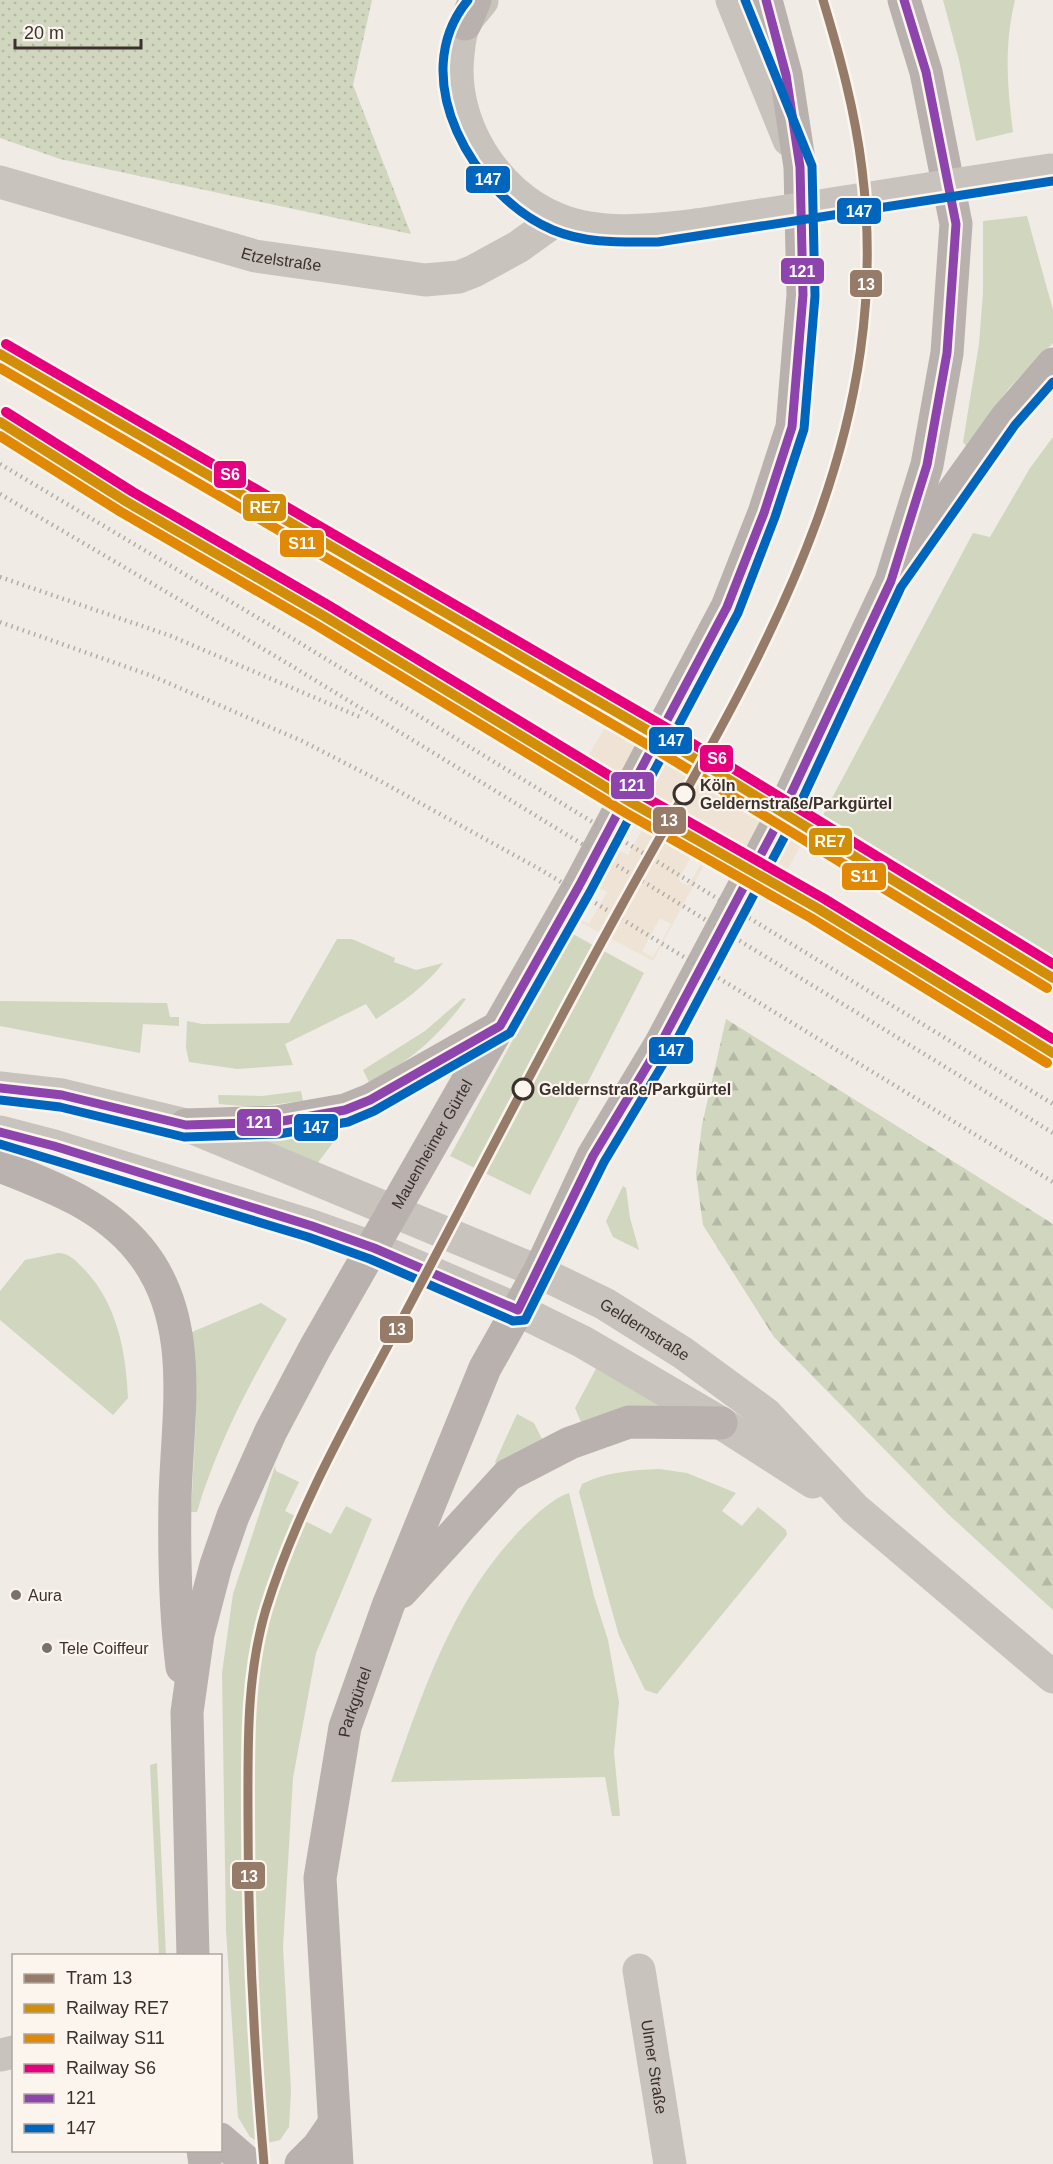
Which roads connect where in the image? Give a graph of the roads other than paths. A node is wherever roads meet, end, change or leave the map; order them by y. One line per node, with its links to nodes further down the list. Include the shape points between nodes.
1 (732, 0): 5 (street)
2 (766, 0): 5 (main road, Mauenheimer Gürtel, via 786,75)
3 (904, 0): 10 (main road, via 926,72 956,224 947,353 927,465)
4 (474, 8): 8 (street, via 459,44 457,73 460,104 472,137 507,184)
5 (800, 167): 11 (main road, Mauenheimer Gürtel, via 803,295 792,427 764,513 727,607 585,876)
6 (1052, 170): 8 (street, bridge, via 697,225 623,230)
7 (0, 182): 8 (street, Etzelstraße, via 255,256 425,280 474,271 518,247)
8 (557, 219)
9 (1053, 364): 10 (main road, via 1006,418)
10 (891, 581): 18 (main road, via 775,828 661,1042 593,1156)
11 (500, 1026): 13 (main road, via 370,1100 345,1110 277,1122); 16 (main road, Mauenheimer Gürtel)
12 (0, 1088): 13 (street, Geldernstraße, via 62,1095)
13 (186, 1125): 16 (street, Geldernstraße)
14 (0, 1132): 17 (street, Geldernstraße)
15 (0, 1166): 24 (main road, via 58,1188 120,1230 157,1274 168,1297 179,1356 174,1560)
16 (394, 1213): 17 (main road, Mauenheimer Gürtel); 18 (street, Geldernstraße)
17 (374, 1248): 19 (street, Geldernstraße); 24 (main road, via 271,1431 233,1516 198,1634)
18 (539, 1272): 19 (main road); 21 (street, Geldernstraße, via 623,1314 725,1383 766,1414)
19 (518, 1310): 20 (street, Geldernstraße, via 583,1342); 22 (main road, Parkgürtel, via 465,1413)
20 (721, 1423): 21 (street, Geldernstraße); 22 (main road, via 629,1422 570,1443 508,1475)
21 (855, 1509): 23 (street, Geldernstraße)
22 (388, 1606): 27 (main road, Parkgürtel, via 345,1727 320,1878)
23 (1053, 1677)
24 (187, 1712): 25 (main road)
25 (193, 1954)
26 (639, 1970): 32 (street, Ulmer Straße)
27 (334, 2124): 30 (main road); 31 (main road, Parkgürtel)
28 (222, 2141): 29 (main road)
29 (249, 2164)
30 (300, 2164)
31 (337, 2164)
32 (670, 2164)

